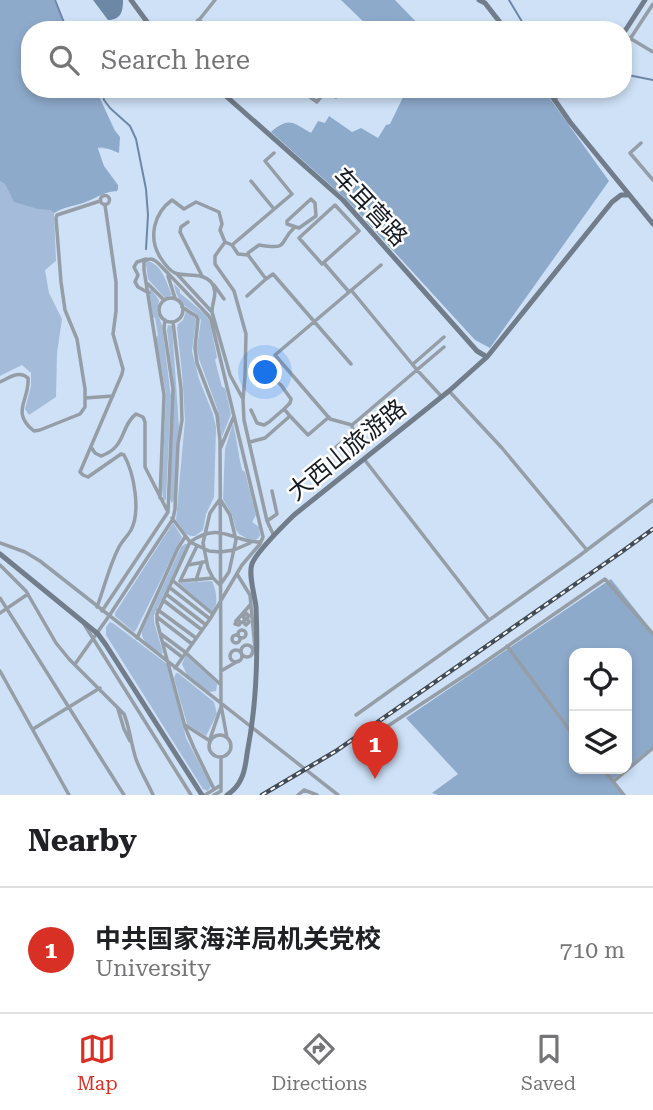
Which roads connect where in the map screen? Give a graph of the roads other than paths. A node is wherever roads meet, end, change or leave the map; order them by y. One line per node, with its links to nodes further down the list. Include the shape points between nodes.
1 (131, 0): 7 (street)
2 (215, 0): 6 (street)
3 (479, 0): 9 (street)
4 (645, 0): 10 (street)
5 (653, 4): 11 (street)
6 (200, 20): 8 (street)
7 (146, 21)
8 (196, 21)
9 (499, 21)
10 (631, 21)
11 (632, 36)
12 (632, 40): 13 (street)
13 (653, 52)
14 (228, 98): 53 (street, 车耳营路, via 343,200)
15 (556, 98): 16 (street)
16 (554, 100): 21 (street)
17 (641, 143): 19 (street, via 630,153)
18 (274, 153): 24 (street, via 265,162 292,194)
19 (653, 180)
20 (251, 181): 24 (street)
21 (628, 195): 25 (street); 53 (street, 大西山旅游路, via 612,202)
22 (100, 201): 23 (street); 23 (street, via 107,197); 62 (street, via 56,218 65,310 77,339)
23 (105, 205): 60 (street, via 116,282 113,334 123,369)
24 (274, 209): 29 (street)
25 (652, 221)
26 (188, 222): 36 (street, via 180,232)
27 (295, 227): 27 (street, via 316,216 311,199 287,221); 30 (street, via 282,245 259,245)
28 (225, 242): 29 (street); 34 (street, via 219,212 196,202 184,209 172,200 158,214 154,242 165,265); 63 (street, via 215,264 234,291 246,334)
29 (232, 245): 30 (street, via 239,254)
30 (248, 255): 37 (street)
31 (148, 259): 35 (street); 38 (street, via 144,262); 41 (street, via 134,267 136,285)
32 (324, 262): 32 (street, via 359,231 335,205 299,238); 40 (street)
33 (381, 265): 40 (street)
34 (175, 273): 36 (street); 47 (street)
35 (167, 274): 43 (street); 66 (street, via 209,316)
36 (202, 276): 39 (street)
37 (266, 279): 42 (street); 49 (street, via 273,274)
38 (147, 283): 41 (street); 45 (street)
39 (212, 283): 44 (street); 47 (street)
40 (350, 291): 49 (street); 55 (street)
41 (149, 293): 75 (street, via 164,395)
42 (247, 296)
43 (175, 299): 45 (street); 46 (street)
44 (224, 299)
45 (164, 300): 48 (street, via 159,310)
46 (183, 307): 50 (street); 73 (street, via 198,319 195,352 217,415)
47 (212, 312): 63 (street, via 230,375)
48 (165, 320): 50 (street); 81 (street, via 173,389)
49 (315, 321): 54 (street); 68 (street, via 275,355)
50 (173, 322): 82 (street, via 182,420)
51 (444, 337): 55 (street)
52 (444, 347): 56 (street)
53 (487, 357): 59 (street, 大西山旅游路)
54 (351, 363)
55 (413, 364): 56 (street)
56 (417, 370): 61 (street); 69 (street)
57 (0, 382): 62 (street, via 17,374 28,378 21,413 34,431 80,414)
58 (266, 386): 64 (street, via 275,380 281,385 291,399)
59 (449, 391): 61 (street, 大西山旅游路); 98 (street)
60 (113, 396): 62 (street); 71 (street)
61 (442, 397): 74 (street, 大西山旅游路)
62 (85, 398)
63 (243, 400): 70 (street)
64 (284, 409): 65 (street, via 264,425 257,423); 67 (street)
65 (251, 410)
66 (234, 416): 73 (street); 94 (street)
67 (290, 416): 68 (street, via 308,435); 70 (street, via 265,438)
68 (328, 417): 69 (street)
69 (352, 425): 72 (street, via 353,433)
70 (249, 443): 85 (street)
71 (91, 447): 76 (street, via 102,456 108,454 118,445 130,418 143,416); 119 (street, via 80,472 83,475 88,477 121,454 134,484 131,529 118,547)
72 (336, 447)
73 (220, 449): 79 (street)
74 (364, 459): 89 (street, 大西山旅游路); 128 (street)
75 (161, 473): 76 (street); 78 (street)
76 (148, 475): 78 (street)
77 (272, 491): 85 (street, via 277,514)
78 (160, 498): 83 (street)
79 (220, 499): 86 (street); 87 (street, via 210,513); 88 (street, via 230,515)
80 (653, 500): 98 (street)
81 (168, 502): 82 (street); 83 (street)
82 (176, 503): 84 (street)
83 (168, 512): 84 (street); 122 (street)
84 (173, 519): 90 (street); 125 (street)
85 (267, 521): 89 (street)
86 (220, 533): 87 (street); 88 (street); 99 (street)
87 (205, 534): 92 (street); 96 (street)
88 (234, 536): 93 (street); 97 (street)
89 (274, 536): 158 (street, 大西山旅游路, via 251,565 258,651)
90 (185, 537): 92 (street); 137 (street)
91 (0, 542): 119 (street, via 40,561)
92 (190, 542): 95 (street); 108 (street)
93 (254, 542): 94 (street); 97 (street)
94 (261, 542): 105 (street)
95 (197, 545): 96 (street); 103 (street)
96 (204, 548): 99 (street); 101 (street)
97 (234, 550): 99 (street); 111 (street, via 229,572)
98 (586, 550): 128 (street)
99 (220, 552): 111 (street)
100 (0, 554): 135 (street)
101 (204, 562): 103 (street); 106 (street); 107 (street)
102 (0, 565): 113 (street)
103 (188, 565): 104 (street)
104 (184, 574): 109 (street); 110 (street)
105 (237, 574): 117 (street); 118 (street)
106 (213, 578): 107 (street); 111 (street)
107 (196, 580): 110 (street)
108 (173, 581): 109 (street); 112 (street); 124 (street)
109 (180, 581): 110 (street)
110 (187, 581)
111 (220, 585): 117 (street)
112 (169, 587): 114 (street); 127 (street)
113 (28, 594): 120 (street); 148 (street, via 56,643)
114 (166, 594): 116 (street); 130 (street)
115 (0, 598): 120 (street)
116 (163, 600): 121 (street); 132 (street)
117 (220, 604): 124 (street); 151 (street)
118 (251, 604): 129 (street); 131 (street, via 248,615)
119 (97, 607): 122 (street)
120 (7, 608): 123 (street); 155 (street)
121 (158, 609): 126 (street); 138 (street)
122 (102, 611): 125 (street)
123 (0, 613)
124 (213, 614): 127 (street)
125 (109, 617): 135 (street); 137 (street)
126 (156, 617): 133 (street); 140 (street)
127 (210, 619): 130 (street)
128 (489, 620): 156 (street)
129 (236, 621)
130 (206, 625): 132 (street)
131 (253, 629): 136 (street); 144 (street)
132 (202, 630): 138 (street)
133 (160, 633): 139 (street); 142 (street)
134 (653, 634): 141 (street, via 606,579)
135 (95, 636): 148 (street); 173 (street); 174 (street)
136 (239, 637)
137 (137, 638): 147 (street)
138 (196, 638): 140 (street)
139 (162, 642): 145 (street); 147 (street)
140 (192, 643): 142 (street)
141 (507, 646): 159 (street); 163 (street)
142 (185, 652): 145 (street); 152 (street)
143 (242, 653): 144 (street); 144 (street, via 246,645); 146 (street); 146 (street, via 230,653 232,661)
144 (252, 653)
145 (182, 657): 149 (street)
146 (238, 661): 151 (street)
147 (168, 663): 149 (street); 157 (street)
148 (75, 664): 153 (street)
149 (175, 668): 154 (street)
150 (0, 671): 160 (street)
151 (221, 671): 152 (street)
152 (221, 685): 154 (street)
153 (100, 688): 155 (street); 172 (street, via 118,707)
154 (222, 705): 158 (street); 161 (street); 162 (street)
155 (69, 708): 160 (street); 171 (street)
156 (356, 715)
157 (184, 725): 162 (street); 169 (street)
158 (252, 728): 176 (street, 大西山旅游路, via 244,772); 179 (street)
159 (569, 729)
160 (32, 730): 170 (street)
161 (227, 738): 162 (street, via 220,735); 165 (street, via 231,748)
162 (210, 740): 165 (street, via 211,754)
163 (359, 745)
164 (653, 748): 167 (street)
165 (221, 758): 168 (street)
166 (608, 774): 167 (street)
167 (614, 781): 180 (street)
168 (221, 785): 169 (street); 175 (street)
169 (214, 789): 174 (street)
170 (69, 795)
171 (124, 795)
172 (153, 795)
173 (191, 795)
174 (203, 795)
175 (214, 795)
176 (227, 795)
177 (298, 795): 178 (street, via 304,790)
178 (317, 795)
179 (338, 795)
180 (624, 795)

